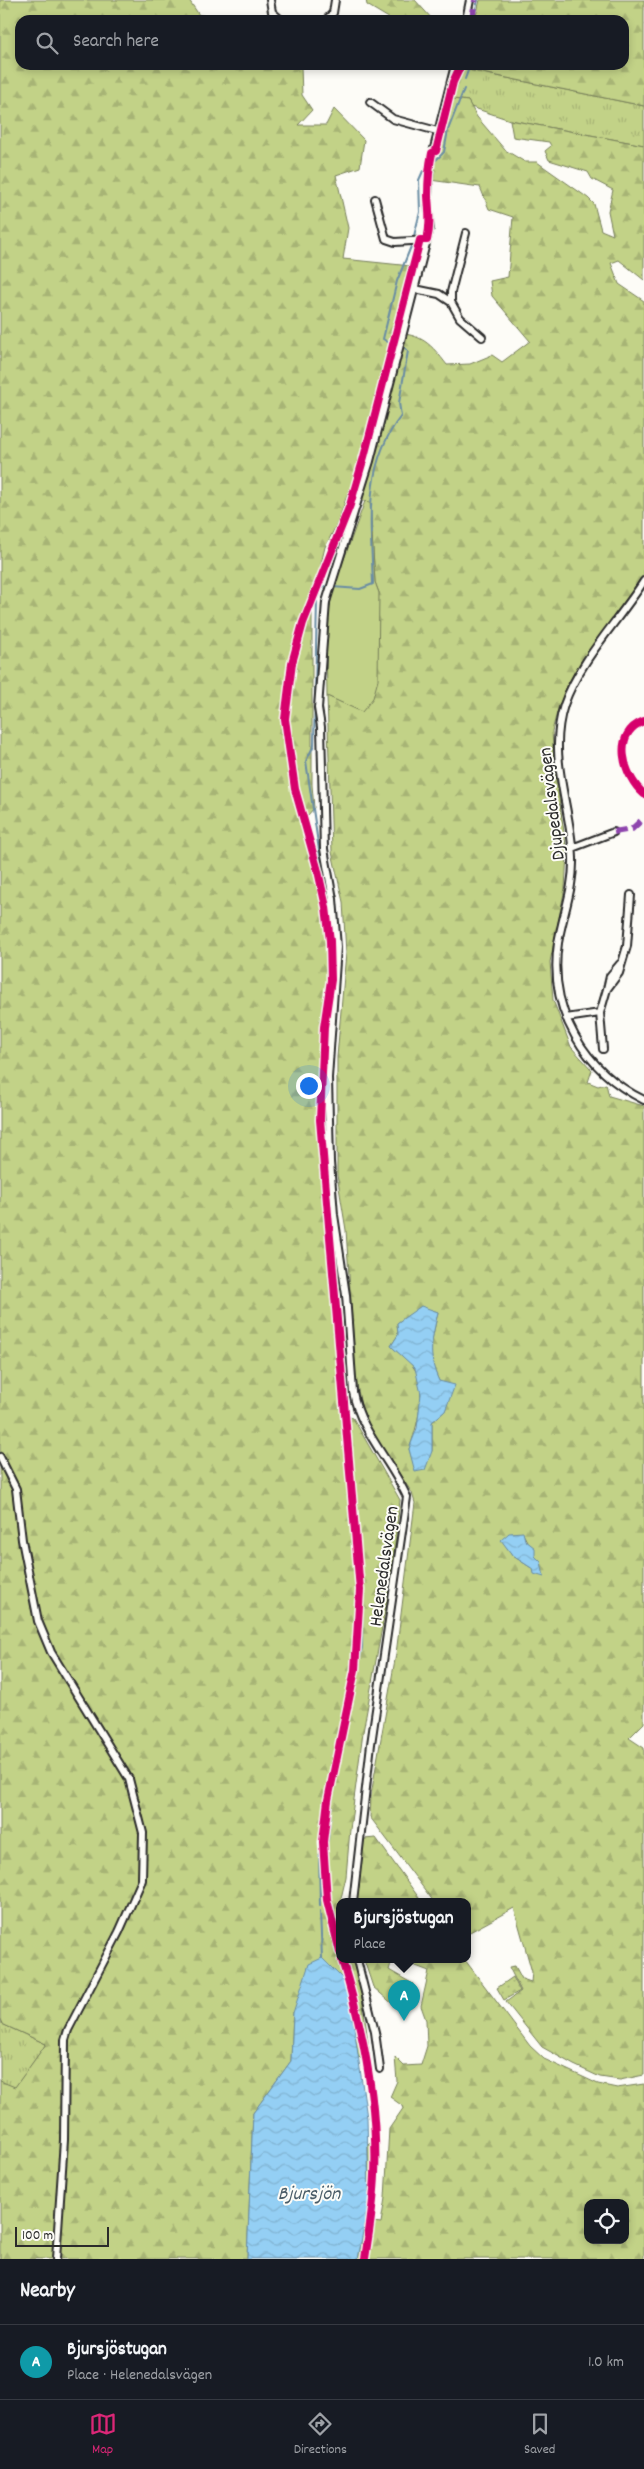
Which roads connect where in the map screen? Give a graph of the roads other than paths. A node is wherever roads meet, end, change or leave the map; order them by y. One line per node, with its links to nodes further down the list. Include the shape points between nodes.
1 (270, 0): 4 (street)
2 (335, 0): 5 (street)
3 (470, 0): 6 (street)
4 (275, 15)
5 (331, 15)
6 (467, 15)
7 (454, 70): 9 (street, Helenedalsvägen)
8 (370, 102): 9 (street, via 394,120)
9 (437, 131): 12 (street, Helenedalsvägen, via 429,172 430,228)
10 (375, 199): 12 (street, via 386,239 395,242)
11 (466, 233): 14 (street)
12 (426, 240): 13 (street, Helenedalsvägen)
13 (415, 289): 14 (street, via 439,294); 25 (street, Helenedalsvägen, via 370,460 330,587 323,621 318,708 324,849 337,947 328,1078 334,1215 346,1296 356,1406 407,1497 371,1744)
14 (451, 302): 15 (street, via 460,318)
15 (482, 337)
16 (644, 581): 18 (street, Djupedalsvägen, via 576,679 560,721 558,764)
17 (614, 832): 18 (street)
18 (572, 848): 21 (street, Djupedalsvägen, via 570,892 558,943 556,972)
19 (631, 895): 20 (street, via 627,946 620,964 610,976)
20 (600, 1013): 21 (street); 22 (street)
21 (566, 1018): 23 (street, Djupedalsvägen, via 580,1047 600,1071 617,1086)
22 (603, 1049)
23 (644, 1100)
24 (0, 1457): 28 (street, via 16,1489 38,1621 51,1652 129,1779 143,1834 142,1880 65,2040 64,2140)
25 (353, 1898)
26 (358, 1963): 27 (street, via 375,2032)
27 (380, 2069)
28 (56, 2259)

